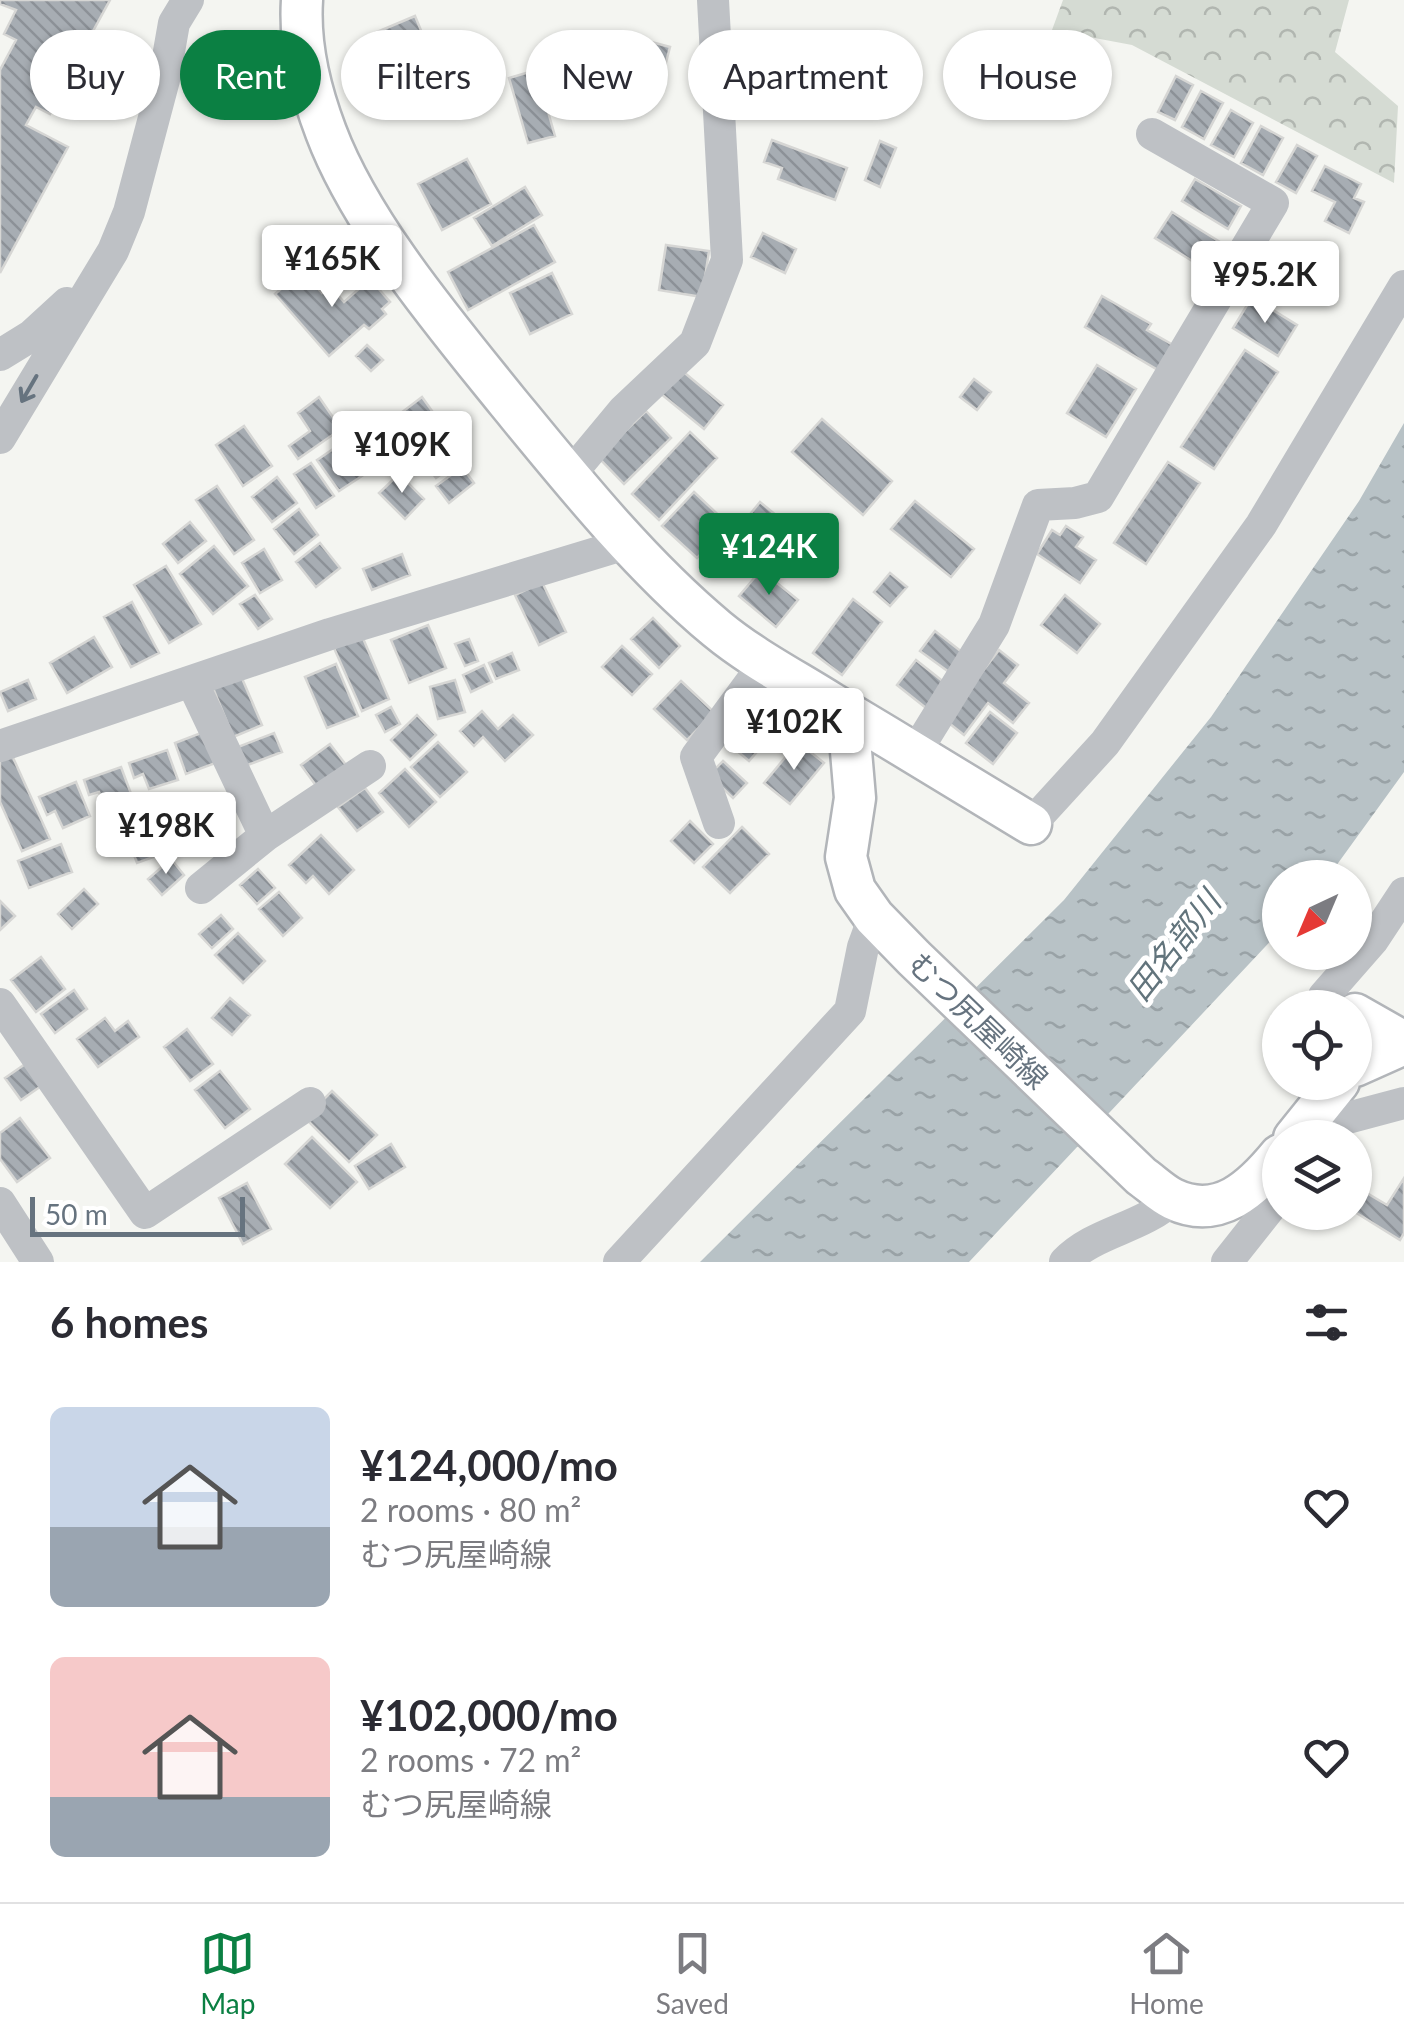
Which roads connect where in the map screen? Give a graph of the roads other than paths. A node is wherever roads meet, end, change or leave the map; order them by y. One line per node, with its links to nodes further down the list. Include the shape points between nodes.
1 (188, 0): 5 (street, via 174,22 129,212)
2 (302, 0): 9 (main road, むつ尻屋崎線, via 308,78 357,193 446,326)
3 (713, 0): 9 (street, via 727,260 695,343 623,411)
4 (1152, 134): 15 (street, via 1272,203 1098,497 1038,505 994,626)
5 (94, 280): 7 (street); 8 (street, one-way to 8)
6 (1404, 286): 18 (street, via 1262,526 1105,743)
7 (0, 355)
8 (0, 438)
9 (569, 476): 10 (main road, むつ尻屋崎線)
10 (629, 543): 11 (main road, むつ尻屋崎線, via 717,629); 12 (street)
11 (765, 663): 13 (main road, むつ尻屋崎線); 17 (street, via 696,756)
12 (192, 682): 14 (street); 19 (street)
13 (816, 693): 15 (main road, むつ尻屋崎線); 22 (main road, むつ尻屋崎線, via 849,728 855,798 846,857 855,890)
14 (0, 746)
15 (914, 754): 18 (main road, むつ尻屋崎線)
16 (370, 766): 19 (street)
17 (718, 823)
18 (1032, 824)
19 (265, 836): 20 (street)
20 (201, 888)
21 (1404, 893): 23 (street)
22 (874, 917): 34 (main road, むつ尻屋崎線, via 1140,1176); 38 (street, via 850,1011)
23 (1349, 990)
24 (0, 1004): 29 (street, via 145,1213)
25 (1372, 1024): 26 (main road)
26 (1404, 1043): 27 (main road)
27 (1372, 1058)
28 (1325, 1100): 31 (main road)
29 (310, 1103)
30 (1404, 1103): 32 (street)
31 (1308, 1120)
32 (1340, 1120)
33 (1262, 1173): 34 (main road, via 1238,1198 1199,1206)
34 (1174, 1199): 39 (street, via 1156,1216 1078,1248)
35 (0, 1203): 37 (street)
36 (1262, 1218): 40 (street)
37 (38, 1262)
38 (619, 1262)
39 (1065, 1262)
40 (1227, 1262)

